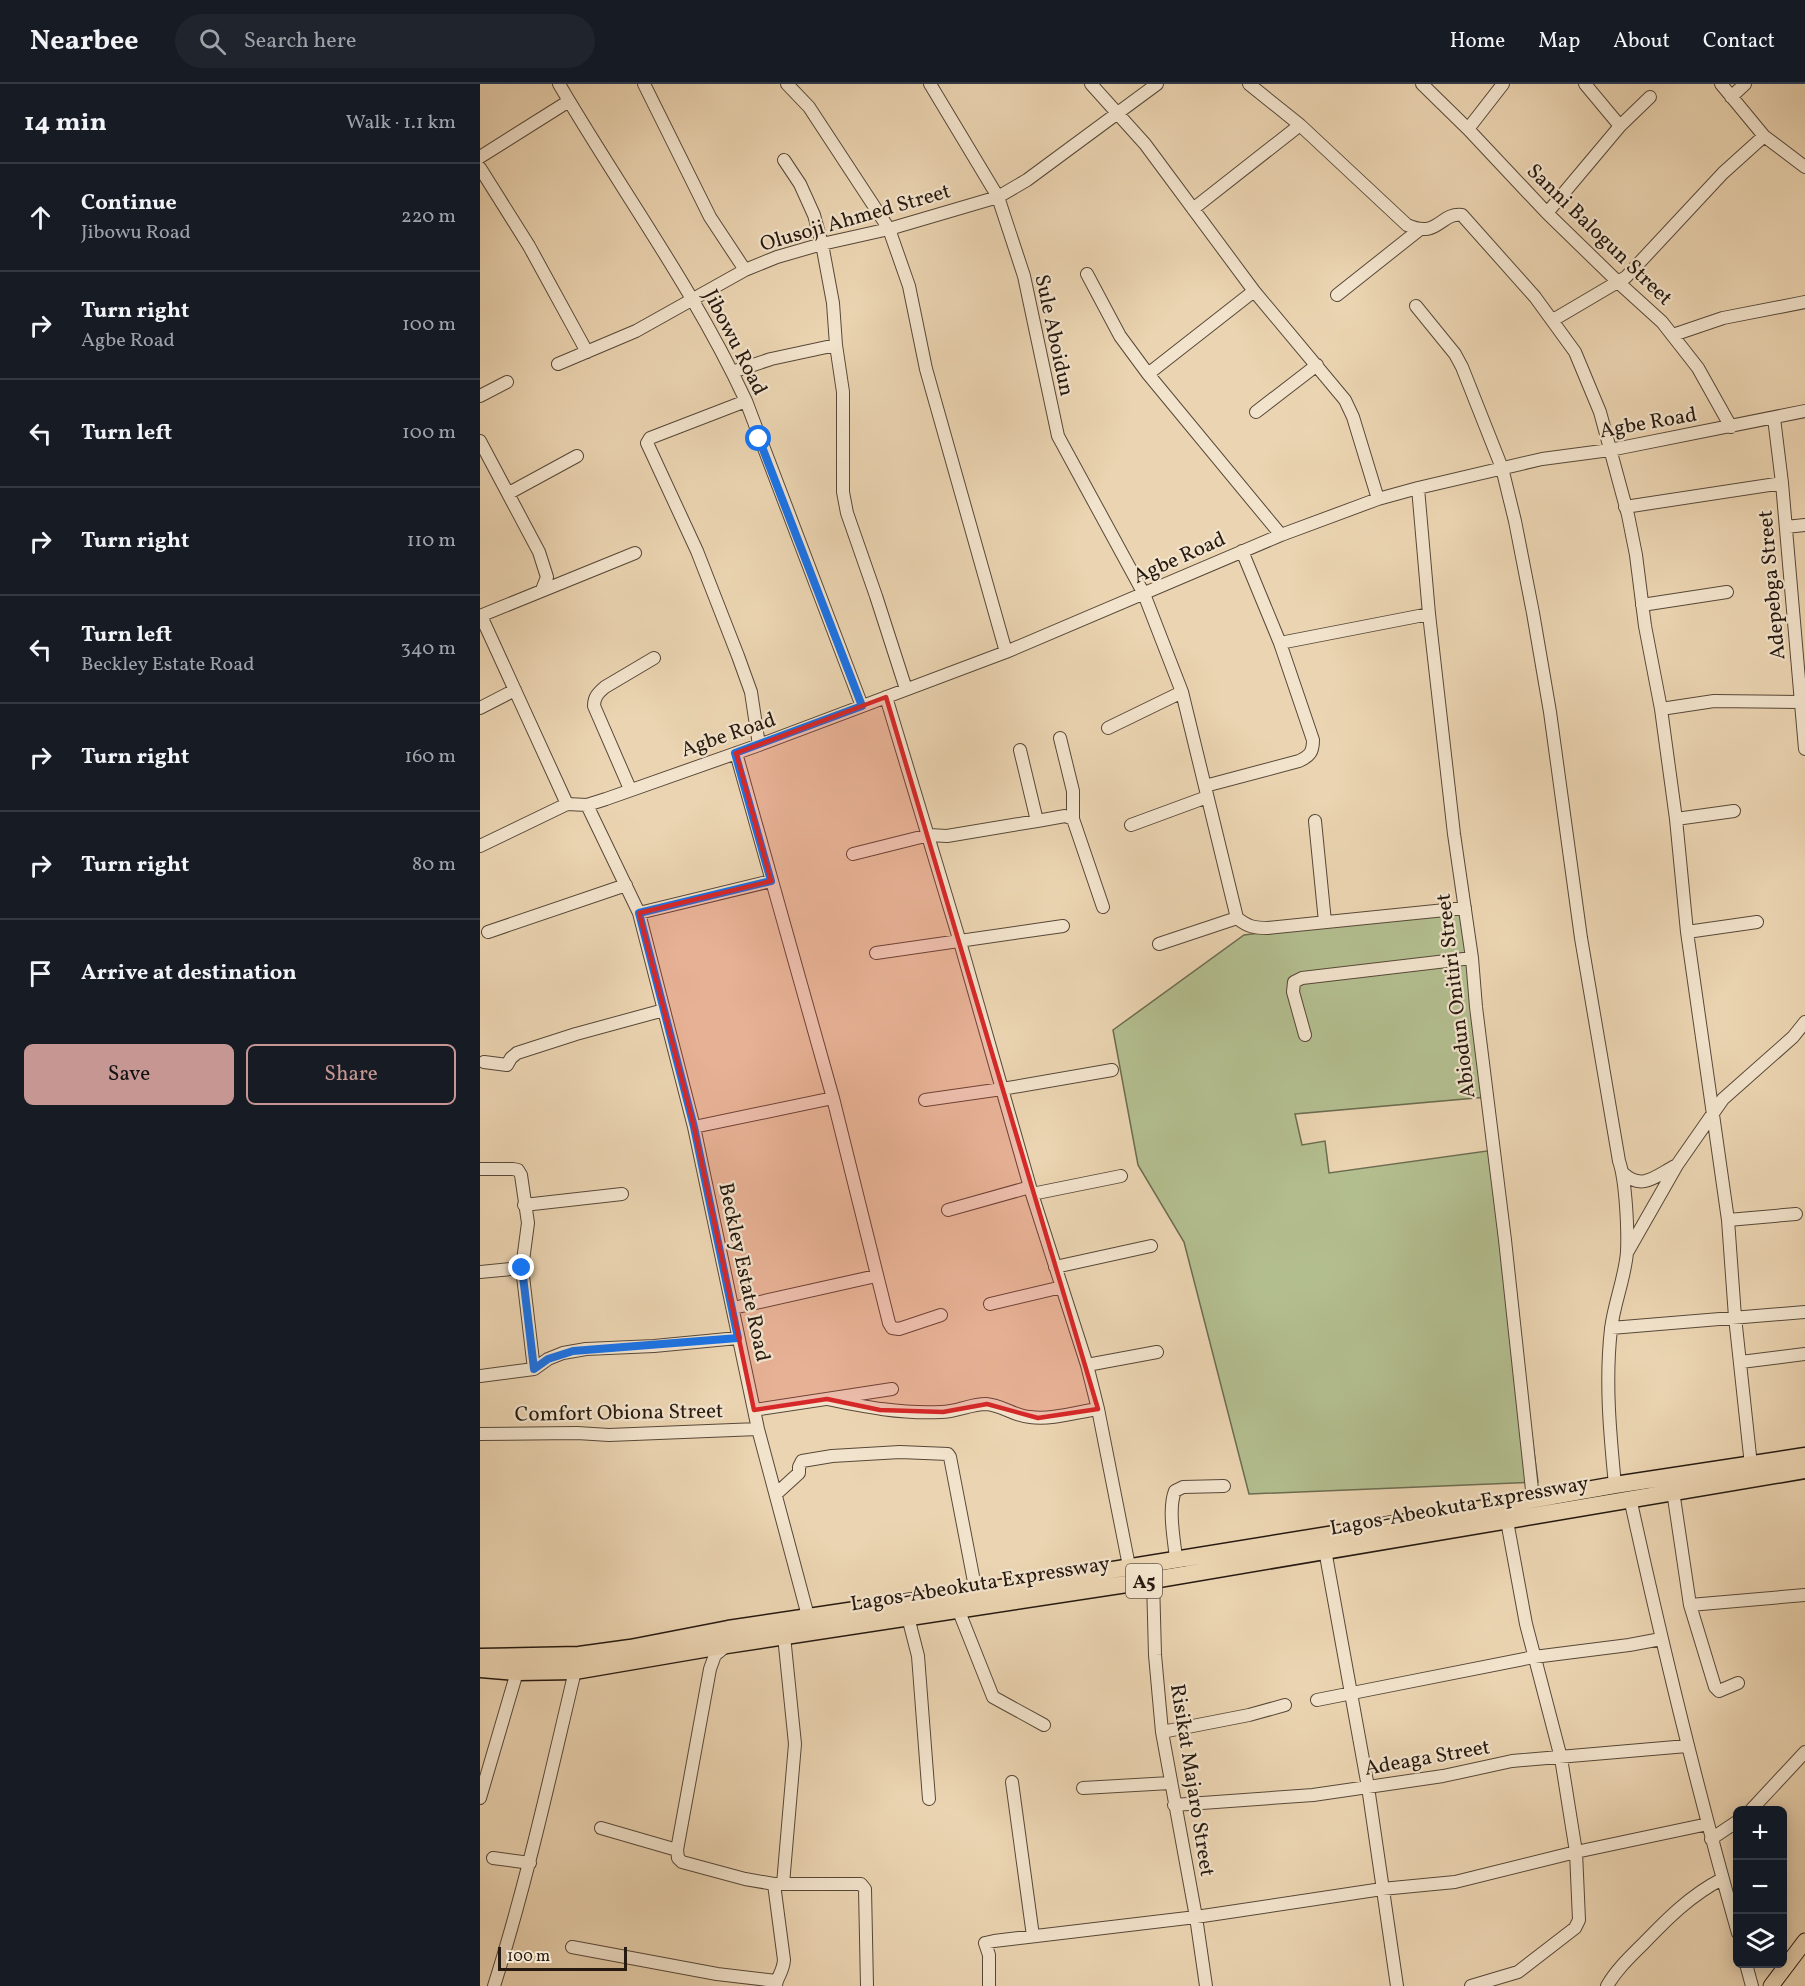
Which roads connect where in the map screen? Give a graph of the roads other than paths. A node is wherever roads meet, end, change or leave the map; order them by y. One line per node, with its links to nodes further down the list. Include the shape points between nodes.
1 (559, 84): 15 (street, Jibowu Road)
2 (644, 84): 31 (street, via 710,217)
3 (787, 84): 28 (street, via 809,107)
4 (930, 84): 25 (street, Sule Aboidun)
5 (1091, 84): 16 (street)
6 (1157, 84): 16 (street, Olusoji Ahmed Street)
7 (1249, 84): 17 (street)
8 (1422, 84): 19 (street, Sanni Balogun Street)
9 (1503, 84): 19 (street)
10 (1584, 84): 18 (street)
11 (1721, 84): 14 (street)
12 (1745, 84): 14 (street)
13 (1650, 97): 18 (street)
14 (1731, 97): 20 (street)
15 (569, 101): 21 (street); 36 (street, Jibowu Road)
16 (1117, 113): 25 (street, Olusoji Ahmed Street); 26 (street)
17 (1300, 125): 26 (street); 29 (street, via 1407,225)
18 (1620, 126): 27 (street)
19 (1468, 129): 27 (street, Sanni Balogun Street)
20 (1764, 136): 23 (street); 33 (street, via 1723,173)
21 (480, 157)
22 (784, 160): 30 (street, via 800,184)
23 (1805, 167)
24 (480, 168): 42 (street, via 529,246)
25 (998, 197): 28 (street, Olusoji Ahmed Street); 71 (street, Sule Aboidun, via 1024,276 1058,436)
26 (1193, 209): 34 (street)
27 (1547, 213): 33 (street, Sanni Balogun Street)
28 (889, 229): 30 (street, Olusoji Ahmed Street); 77 (street, via 909,286 926,369)
29 (1419, 230): 35 (street); 39 (street, via 1462,215)
30 (822, 244): 31 (street, Olusoji Ahmed Street); 41 (street)
31 (745, 270): 36 (street, Olusoji Ahmed Street)
32 (1087, 274): 46 (street, via 1120,336)
33 (1619, 283): 39 (street); 40 (street, Sanni Balogun Street)
34 (1254, 291): 44 (street); 46 (street)
35 (1337, 295)
36 (693, 299): 42 (street, Olusoji Ahmed Street); 45 (street, Jibowu Road)
37 (1805, 302): 40 (street, via 1723,318)
38 (1416, 306): 58 (street, via 1462,367)
39 (1553, 320): 55 (street, via 1575,352 1600,412)
40 (1673, 335): 53 (street, Sanni Balogun Street, via 1698,368)
41 (836, 345): 45 (street); 79 (street, via 843,392 843,492 847,513)
42 (587, 352): 43 (street, Olusoji Ahmed Street)
43 (558, 364)
44 (1317, 365): 51 (street); 62 (street, via 1345,399)
45 (732, 372): 49 (street, Jibowu Road)
46 (1148, 374): 66 (street)
47 (507, 382): 48 (street)
48 (480, 396)
49 (746, 400): 84 (street, Jibowu Road); 90 (street, via 650,438 647,443 697,551 738,656 751,692)
50 (1805, 411): 52 (street, Agbe Road)
51 (1256, 412)
52 (1774, 418): 53 (street, Agbe Road); 59 (street, Adepebga Street)
53 (1731, 427): 55 (street, Agbe Road)
54 (480, 441): 57 (street)
55 (1610, 450): 58 (street, Agbe Road); 63 (street)
56 (577, 456): 61 (street)
57 (486, 462): 61 (street)
58 (1502, 468): 60 (street, Agbe Road); 133 (street, via 1550,712 1581,938)
59 (1782, 483): 63 (street); 65 (street, Adepebga Street)
60 (1418, 488): 62 (street, Agbe Road); 73 (street, Abiodun Onitiri Street)
61 (508, 493): 69 (street, via 544,566 547,577)
62 (1378, 499): 66 (street, Agbe Road)
63 (1625, 507): 72 (street)
64 (1805, 525): 65 (street)
65 (1786, 527): 75 (street, Adepebga Street)
66 (1281, 535): 67 (street, Agbe Road)
67 (1242, 551): 71 (street, Agbe Road); 76 (street)
68 (635, 553): 69 (street)
69 (542, 590): 74 (street)
70 (1727, 592): 72 (street)
71 (1144, 594): 77 (street, Agbe Road); 81 (street, Sule Aboidun)
72 (1642, 605): 86 (street)
73 (1429, 614): 76 (street); 109 (street, Abiodun Onitiri Street)
74 (481, 616): 80 (street)
75 (1800, 633): 83 (street, Adepebga Street)
76 (1280, 643): 94 (street, via 1313,750 1299,761)
77 (1006, 652): 79 (street, Agbe Road)
78 (654, 658): 93 (street, via 605,687 594,700)
79 (906, 689): 82 (street, Agbe Road)
80 (515, 690): 85 (street); 95 (street)
81 (1182, 692): 87 (street); 94 (street, Sule Aboidun)
82 (886, 697): 84 (street, Agbe Road); 103 (street)
83 (1800, 702): 86 (street, via 1714,701); 89 (street, Adepebga Street)
84 (862, 706): 90 (street, Agbe Road)
85 (480, 708)
86 (1661, 709): 99 (street)
87 (1108, 728)
88 (1060, 738): 98 (street, via 1073,791)
89 (1804, 741)
90 (759, 745): 92 (street, Agbe Road)
91 (1020, 750): 100 (street)
92 (735, 753): 93 (street, Agbe Road); 106 (street)
93 (630, 789): 96 (street, Agbe Road)
94 (1205, 791): 102 (street); 111 (street, Sule Aboidun)
95 (567, 804): 96 (street); 104 (street)
96 (587, 805): 107 (street, Beckley Estate Road)
97 (1734, 811): 99 (street)
98 (1073, 819): 100 (street, via 1065,816); 108 (street)
99 (1676, 819): 116 (street)
100 (1037, 821): 103 (street, via 947,836)
101 (1315, 821): 112 (street)
102 (1131, 825)
103 (929, 835): 105 (street); 117 (street)
104 (480, 846)
105 (853, 854)
106 (771, 881): 110 (street); 127 (street)
107 (627, 885): 110 (street, Beckley Estate Road); 115 (street)
108 (1103, 907)
109 (1465, 908): 112 (street); 120 (street, Abiodun Onitiri Street)
110 (639, 913): 121 (street, Beckley Estate Road)
111 (1238, 918): 112 (street, via 1256,928); 118 (street)
112 (1325, 922)
113 (1757, 922): 116 (street)
114 (1063, 926): 117 (street)
115 (488, 932)
116 (1687, 932): 129 (street)
117 (960, 942): 119 (street); 126 (street)
118 (1159, 944)
119 (876, 953)
120 (1472, 958): 123 (street, via 1302,978 1294,982 1293,992); 175 (street, Abiodun Onitiri Street)
121 (664, 1010): 124 (street, via 517,1053 507,1065); 130 (street, Beckley Estate Road)
122 (1805, 1022): 129 (street, via 1723,1099)
123 (1305, 1035)
124 (484, 1062)
125 (1112, 1070): 126 (street)
126 (1002, 1089): 128 (street); 135 (street)
127 (833, 1098): 130 (street); 146 (street)
128 (925, 1100)
129 (1713, 1114): 131 (street); 140 (street)
130 (694, 1127): 149 (street, Beckley Estate Road)
131 (1677, 1165): 133 (street, via 1640,1182); 142 (street)
132 (480, 1169): 137 (street, via 518,1170)
133 (1623, 1173): 142 (street)
134 (1121, 1176): 135 (street)
135 (1031, 1190): 138 (street); 143 (street)
136 (622, 1194): 137 (street)
137 (524, 1205): 144 (street, via 528,1222)
138 (948, 1210)
139 (1796, 1214): 140 (street)
140 (1728, 1220): 152 (street)
141 (1151, 1246): 143 (street)
142 (1627, 1253): 153 (street)
143 (1055, 1267): 147 (street)
144 (522, 1268): 145 (street); 159 (street)
145 (480, 1272)
146 (876, 1276): 149 (street); 151 (street, via 892,1328)
147 (1062, 1287): 148 (street); 158 (street)
148 (990, 1304)
149 (733, 1308): 154 (street, Beckley Estate Road)
150 (1805, 1312): 152 (street)
151 (940, 1315)
152 (1735, 1317): 153 (street); 157 (street)
153 (1611, 1328): 170 (street, via 1610,1437)
154 (738, 1338): 159 (street, via 573,1351 548,1359); 164 (street, Beckley Estate Road)
155 (1157, 1352): 158 (street)
156 (1805, 1354): 157 (street)
157 (1741, 1362): 168 (street)
158 (1087, 1365): 163 (street)
159 (534, 1369): 160 (street)
160 (480, 1376)
161 (892, 1389): 162 (street)
162 (827, 1399): 163 (street, via 880,1410 943,1412 987,1404 1038,1418); 164 (street)
163 (1098, 1409): 179 (street)
164 (754, 1410): 165 (street, Beckley Estate Road)
165 (758, 1429): 166 (street, Comfort Obiona Street, via 609,1435); 173 (street, Beckley Estate Road)
166 (480, 1434)
167 (1805, 1456): 168 (highway, Lagos-Abeokuta Expressway / A5)
168 (1751, 1465): 170 (highway, Lagos-Abeokuta Expressway / A5)
169 (1805, 1470): 172 (highway, Lagos-Abeokuta Expressway / A5)
170 (1615, 1485): 175 (highway, Lagos-Abeokuta Expressway / A5)
171 (1224, 1486): 178 (street, via 1183,1487 1175,1491)
172 (1673, 1491): 174 (highway, Lagos-Abeokuta Expressway / A5); 183 (street)
173 (776, 1494): 181 (street, via 799,1473 802,1461 810,1459 900,1452 948,1454); 185 (street, Beckley Estate Road)
174 (1630, 1498): 176 (highway, Lagos-Abeokuta Expressway / A5); 189 (street)
175 (1533, 1499): 178 (highway, Lagos-Abeokuta Expressway / A5)
176 (1507, 1521): 177 (highway, Lagos-Abeokuta Expressway / A5); 191 (street)
177 (1325, 1550): 180 (highway, Lagos-Abeokuta Expressway / A5); 196 (street)
178 (1176, 1558): 179 (highway, Lagos-Abeokuta Expressway / A5)
179 (1129, 1566): 181 (highway, Lagos-Abeokuta Expressway / A5)
180 (1153, 1580): 184 (highway, Lagos-Abeokuta Expressway / A5); 200 (street, Risikat Majaro Street)
181 (976, 1592): 185 (highway, Lagos-Abeokuta Expressway / A5)
182 (1805, 1595): 183 (street)
183 (1690, 1605): 195 (street, via 1715,1687 1719,1691)
184 (958, 1609): 186 (highway, Lagos-Abeokuta Expressway / A5); 199 (street, via 993,1698)
185 (808, 1616): 188 (highway, Lagos-Abeokuta Expressway / A5)
186 (908, 1617): 187 (highway, Lagos-Abeokuta Expressway / A5); 209 (street, via 921,1680)
187 (784, 1636): 188 (highway, Lagos-Abeokuta Expressway / A5); 221 (street, via 795,1744)
188 (728, 1637): 190 (highway, Lagos-Abeokuta Expressway / A5, via 579,1655); 193 (highway, Lagos-Abeokuta Expressway / A5); 216 (street, via 710,1669)
189 (1661, 1639): 191 (street); 201 (street)
190 (480, 1657)
191 (1534, 1657): 196 (street); 203 (street)
192 (480, 1669): 194 (highway, Lagos-Abeokuta Expressway / A5)
193 (576, 1671): 194 (highway, Lagos-Abeokuta Expressway / A5); 219 (street)
194 (517, 1672): 208 (street)
195 (1738, 1683)
196 (1351, 1694): 197 (street); 206 (street)
197 (1317, 1700)
198 (1285, 1705): 200 (street)
199 (1044, 1725)
200 (1162, 1732): 205 (street, Risikat Majaro Street)
201 (1687, 1746): 203 (street, Adeaga Street); 212 (street)
202 (1805, 1752): 211 (street)
203 (1561, 1758): 206 (street, Adeaga Street, via 1512,1761); 217 (street)
204 (1012, 1782): 226 (street)
205 (1170, 1784): 207 (street); 210 (street, Risikat Majaro Street)
206 (1368, 1787): 210 (street, Adeaga Street); 222 (street)
207 (1083, 1788)
208 (480, 1798)
209 (929, 1798)
210 (1174, 1805): 223 (street, Risikat Majaro Street)
211 (1755, 1806)
212 (1708, 1824): 215 (street); 217 (street)
213 (1733, 1824): 215 (street)
214 (601, 1828): 216 (street)
215 (1710, 1839): 220 (street)
216 (677, 1850): 221 (street, via 682,1863)
217 (1576, 1852): 222 (street, via 1455,1882); 238 (street, via 1579,1920 1575,1928 1518,1972)
218 (493, 1858): 219 (street)
219 (530, 1863): 233 (street)
220 (1722, 1879): 224 (street); 239 (street, via 1702,1889 1674,1912)
221 (778, 1884): 232 (street, via 784,1960); 234 (street, via 861,1884 865,1889)
222 (1382, 1889): 223 (street); 237 (street)
223 (1196, 1917): 226 (street); 236 (street, Risikat Majaro Street)
224 (1733, 1919)
225 (1805, 1927): 229 (main road)
226 (1033, 1936): 235 (street, via 985,1943)
227 (1805, 1941): 242 (main road)
228 (572, 1947): 232 (street)
229 (1787, 1951)
230 (1747, 1968): 240 (street)
231 (1775, 1968): 241 (main road)
232 (776, 1984)
233 (494, 1986)
234 (867, 1986)
235 (989, 1986)
236 (1206, 1986)
237 (1397, 1986)
238 (1471, 1986)
239 (1606, 1986)
240 (1752, 1986)
241 (1762, 1986)
242 (1771, 1986)

